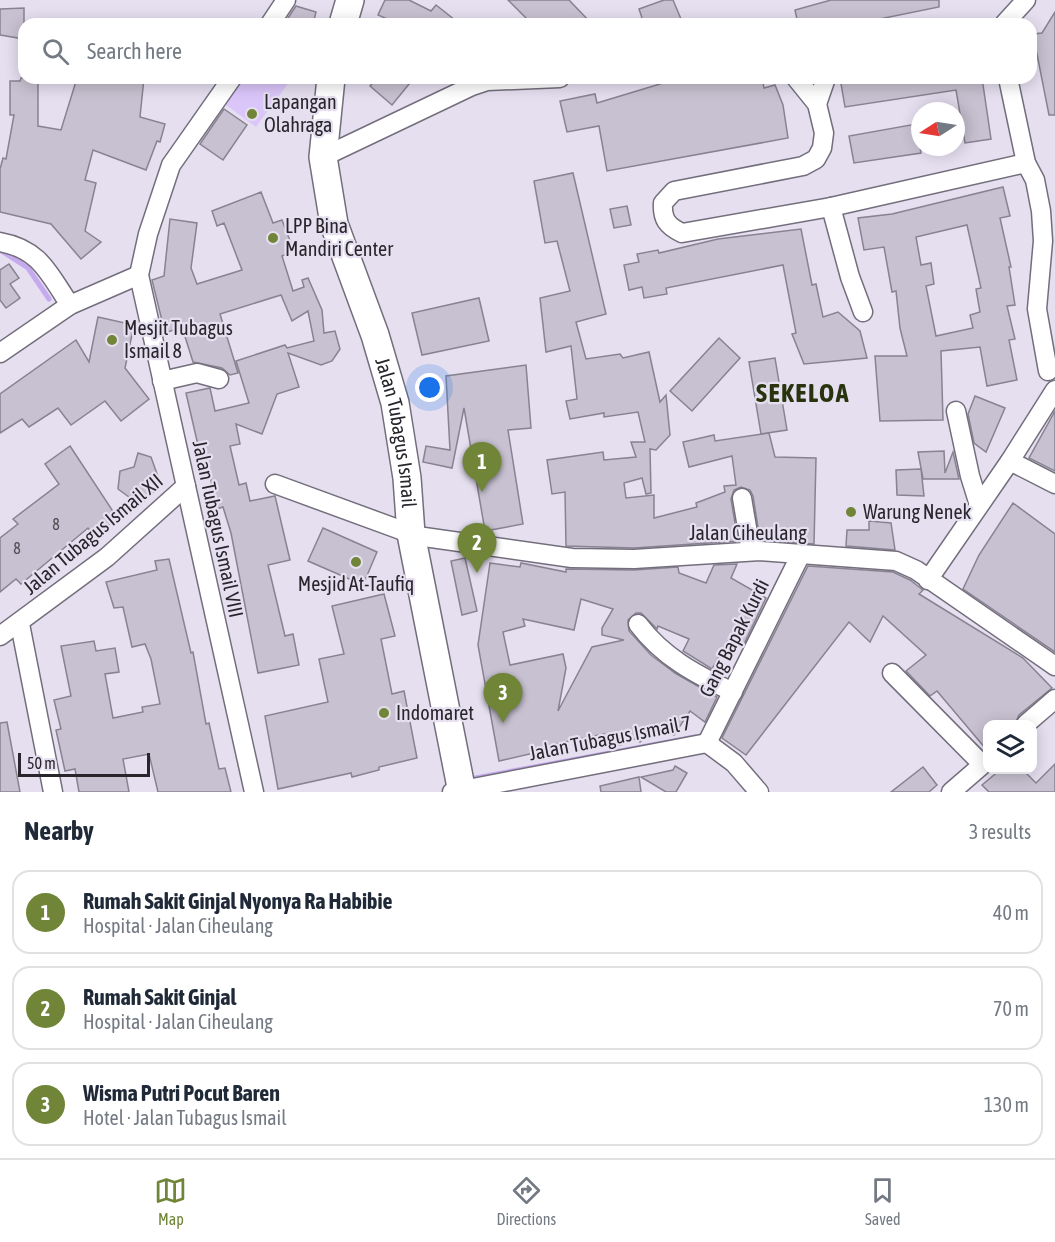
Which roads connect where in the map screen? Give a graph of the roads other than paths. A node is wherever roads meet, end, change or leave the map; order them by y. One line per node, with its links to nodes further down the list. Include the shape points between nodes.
1 (286, 0): 4 (street)
2 (350, 0): 5 (main road)
3 (1026, 0): 6 (street)
4 (274, 18)
5 (345, 18)
6 (1010, 18)
7 (228, 84): 18 (street, Jalan Tubagus Ismail VIII, via 171,165)
8 (330, 84): 14 (main road, Jalan Tubagus Ismail)
9 (478, 84): 14 (street)
10 (801, 84): 13 (street)
11 (824, 84): 13 (street)
12 (1009, 84): 15 (street)
13 (817, 104): 16 (street, via 824,133 816,159 674,191 663,203 663,216 671,228 682,233)
14 (322, 157): 33 (main road, Jalan Tubagus Ismail, via 334,224 375,335 395,403)
15 (1026, 163): 16 (street); 22 (street, via 1035,180 1041,211 1036,309)
16 (831, 207): 20 (street)
17 (0, 242): 19 (street, via 21,247 39,258)
18 (139, 275): 19 (street); 24 (street, Jalan Tubagus Ismail VIII)
19 (70, 305): 21 (street)
20 (863, 312)
21 (0, 353)
22 (1048, 371)
23 (219, 379): 24 (street, via 197,373)
24 (162, 381): 30 (street, Jalan Tubagus Ismail VIII)
25 (1055, 390): 27 (street)
26 (956, 411): 32 (street)
27 (1011, 461): 29 (street); 32 (street)
28 (275, 484): 33 (street, Jalan Ciheulang)
29 (1055, 484)
30 (186, 486): 37 (street, Jalan Tubagus Ismail XII, via 107,557); 50 (street, Jalan Tubagus Ismail VIII)
31 (742, 498): 34 (street)
32 (979, 505): 36 (street)
33 (411, 534): 34 (street, Jalan Ciheulang, via 572,558 634,559); 48 (main road, Jalan Tubagus Ismail)
34 (751, 551): 35 (street, Jalan Ciheulang)
35 (801, 554): 36 (street, Jalan Ciheulang, via 896,561); 42 (street, Gang Bapak Kurdi)
36 (928, 580): 40 (street, Jalan Ciheulang)
37 (20, 624): 39 (street, Jalan Tubagus Ismail XII); 49 (street)
38 (638, 624): 42 (street, via 654,645 675,662)
39 (0, 636)
40 (1055, 666)
41 (892, 673): 46 (street)
42 (733, 692): 45 (street, Gang Bapak Kurdi)
43 (1055, 699): 44 (street)
44 (1031, 720)
45 (707, 743): 48 (street, Jalan Tubagus Ismail 7); 51 (street, Jalan Tubagus Ismail 7, via 734,763)
46 (983, 760)
47 (983, 764): 52 (street)
48 (458, 791)
49 (53, 792)
50 (254, 792)
51 (759, 792)
52 (951, 792)

